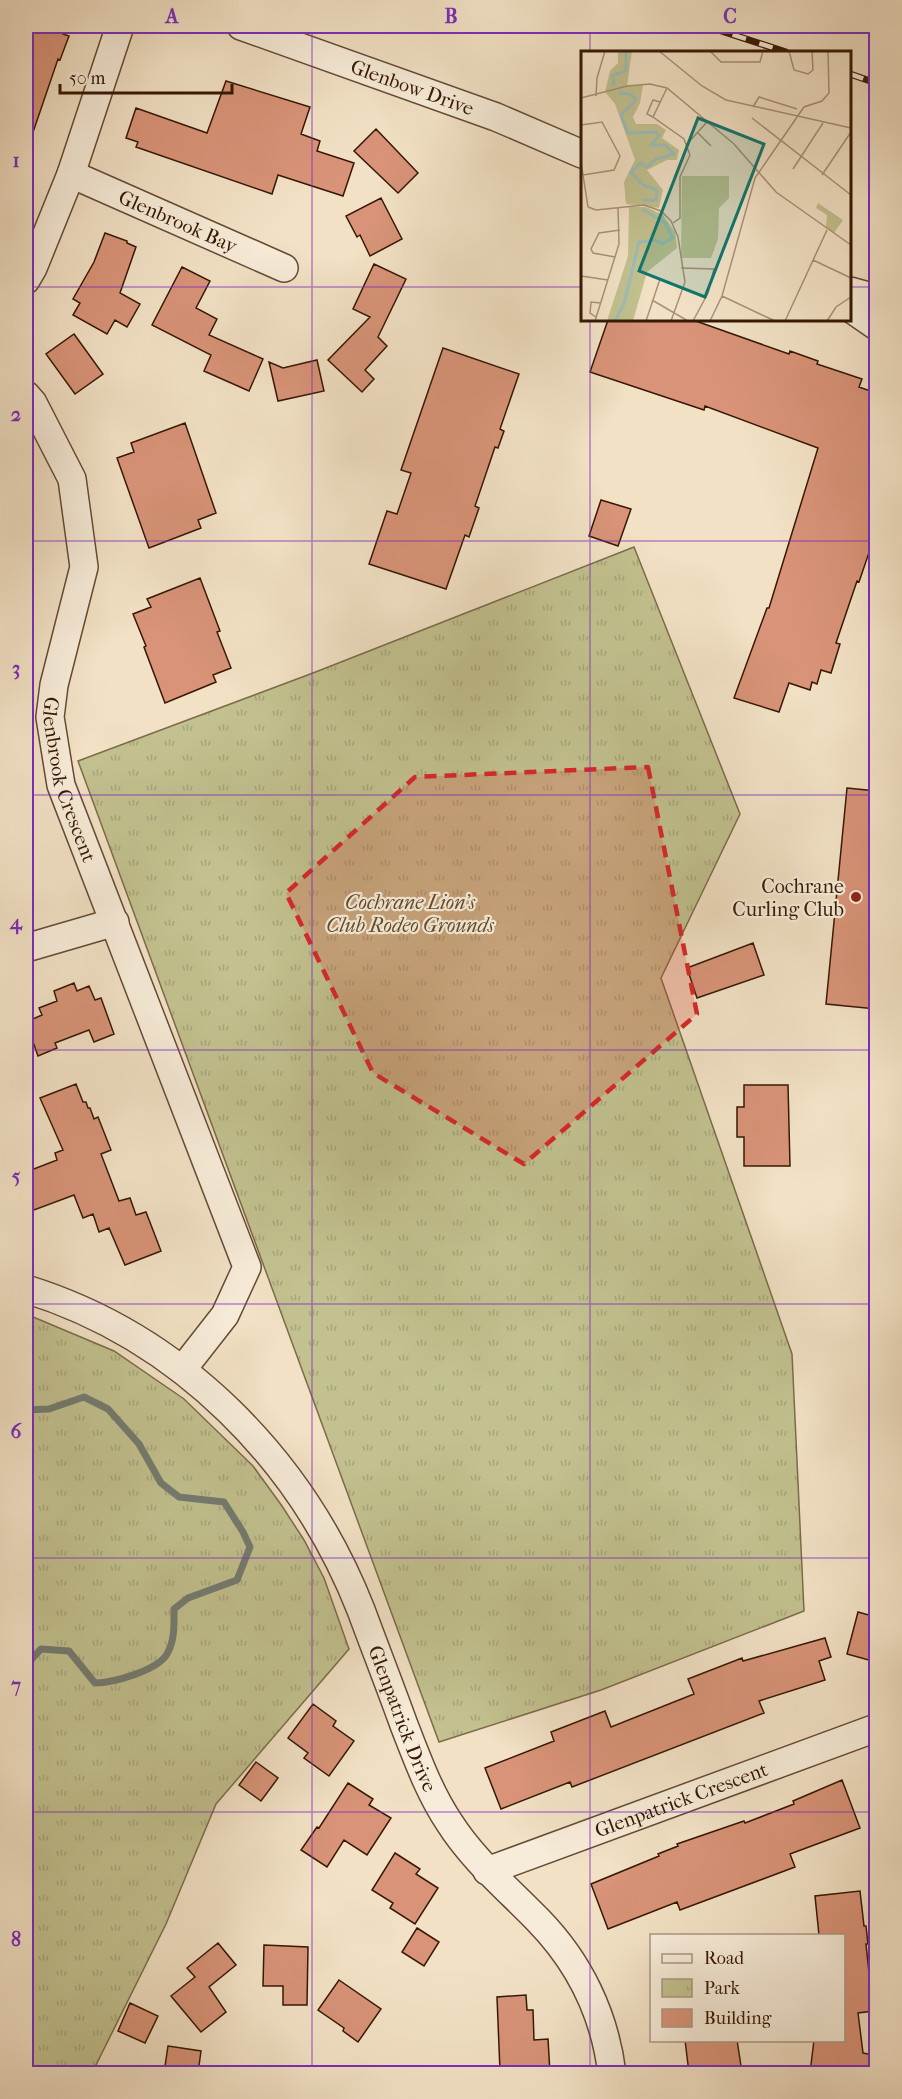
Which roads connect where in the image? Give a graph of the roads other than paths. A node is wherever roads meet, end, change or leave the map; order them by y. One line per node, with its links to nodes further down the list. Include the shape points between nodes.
1 (120, 26): 4 (street)
2 (240, 26): 3 (street, Glenbow Drive, via 496,117)
3 (581, 154)
4 (71, 174): 5 (street, Glenbrook Bay); 6 (street)
5 (284, 268)
6 (26, 280)
7 (851, 292): 8 (street)
8 (876, 298)
9 (851, 309): 10 (street)
10 (876, 326)
11 (26, 396): 12 (street, Glenbrook Crescent, via 72,479 84,567 54,685 50,717 60,785)
12 (115, 922): 13 (street); 15 (street, Glenbrook Crescent, via 247,1267 225,1315)
13 (26, 948)
14 (26, 1289): 15 (street, Glenpatrick Drive, via 96,1317)
15 (182, 1370): 17 (street, Glenpatrick Drive, via 244,1425 308,1505 344,1570 436,1802)
16 (876, 1728): 17 (street, Glenpatrick Crescent)
17 (487, 1871): 18 (street, Glenpatrick Drive, via 538,1920 572,1961 597,2010)
18 (612, 2073)

